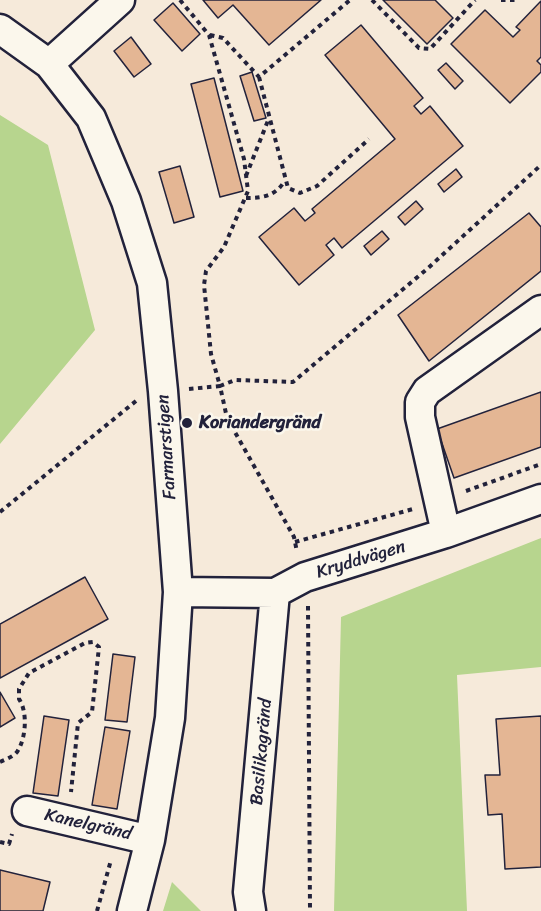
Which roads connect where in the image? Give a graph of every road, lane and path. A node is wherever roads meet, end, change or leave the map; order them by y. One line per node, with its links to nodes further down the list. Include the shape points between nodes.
1 (180, 0): 9 (path)
2 (350, 0): 11 (path)
3 (372, 0): 4 (path, via 419,48 430,49)
4 (475, 0)
5 (501, 0): 6 (path)
6 (518, 0)
7 (114, 2): 10 (street)
8 (0, 29): 10 (street, Farmarstigen)
9 (209, 35): 11 (path, via 223,39); 15 (path)
10 (49, 64): 23 (street, Farmarstigen, via 91,118 126,201 152,283)
11 (259, 76): 12 (path)
12 (269, 118): 15 (path); 16 (path)
13 (369, 140): 16 (path, via 317,186 300,193 288,188)
14 (541, 165): 17 (path, via 427,269 293,382 235,380 220,386 211,354 204,285 206,271 224,247)
15 (246, 177): 17 (path)
16 (284, 181): 17 (path, via 262,198)
17 (246, 198)
18 (541, 310): 22 (street, via 428,391 420,402)
19 (140, 410): 21 (path, via 139,398)
20 (541, 499): 22 (street, Kryddvägen)
21 (0, 512)
22 (446, 533): 24 (street, Kryddvägen, via 305,577)
23 (178, 592): 24 (street, Kryddvägen); 29 (street, Farmarstigen, via 170,718)
24 (275, 593): 32 (street, Basilikagränd, via 249,892)
25 (0, 762): 27 (path, via 15,754 19,747 26,717 19,699 22,681 29,673 85,642 93,642 99,647 99,658 92,712 78,723)
26 (27, 811): 27 (street, Kanelgränd)
27 (68, 819): 28 (street, Kanelgränd)
28 (119, 831): 29 (street, Kanelgränd); 30 (path)
29 (150, 840): 31 (street, Farmarstigen)
30 (97, 911)
31 (132, 911)
32 (251, 911)

